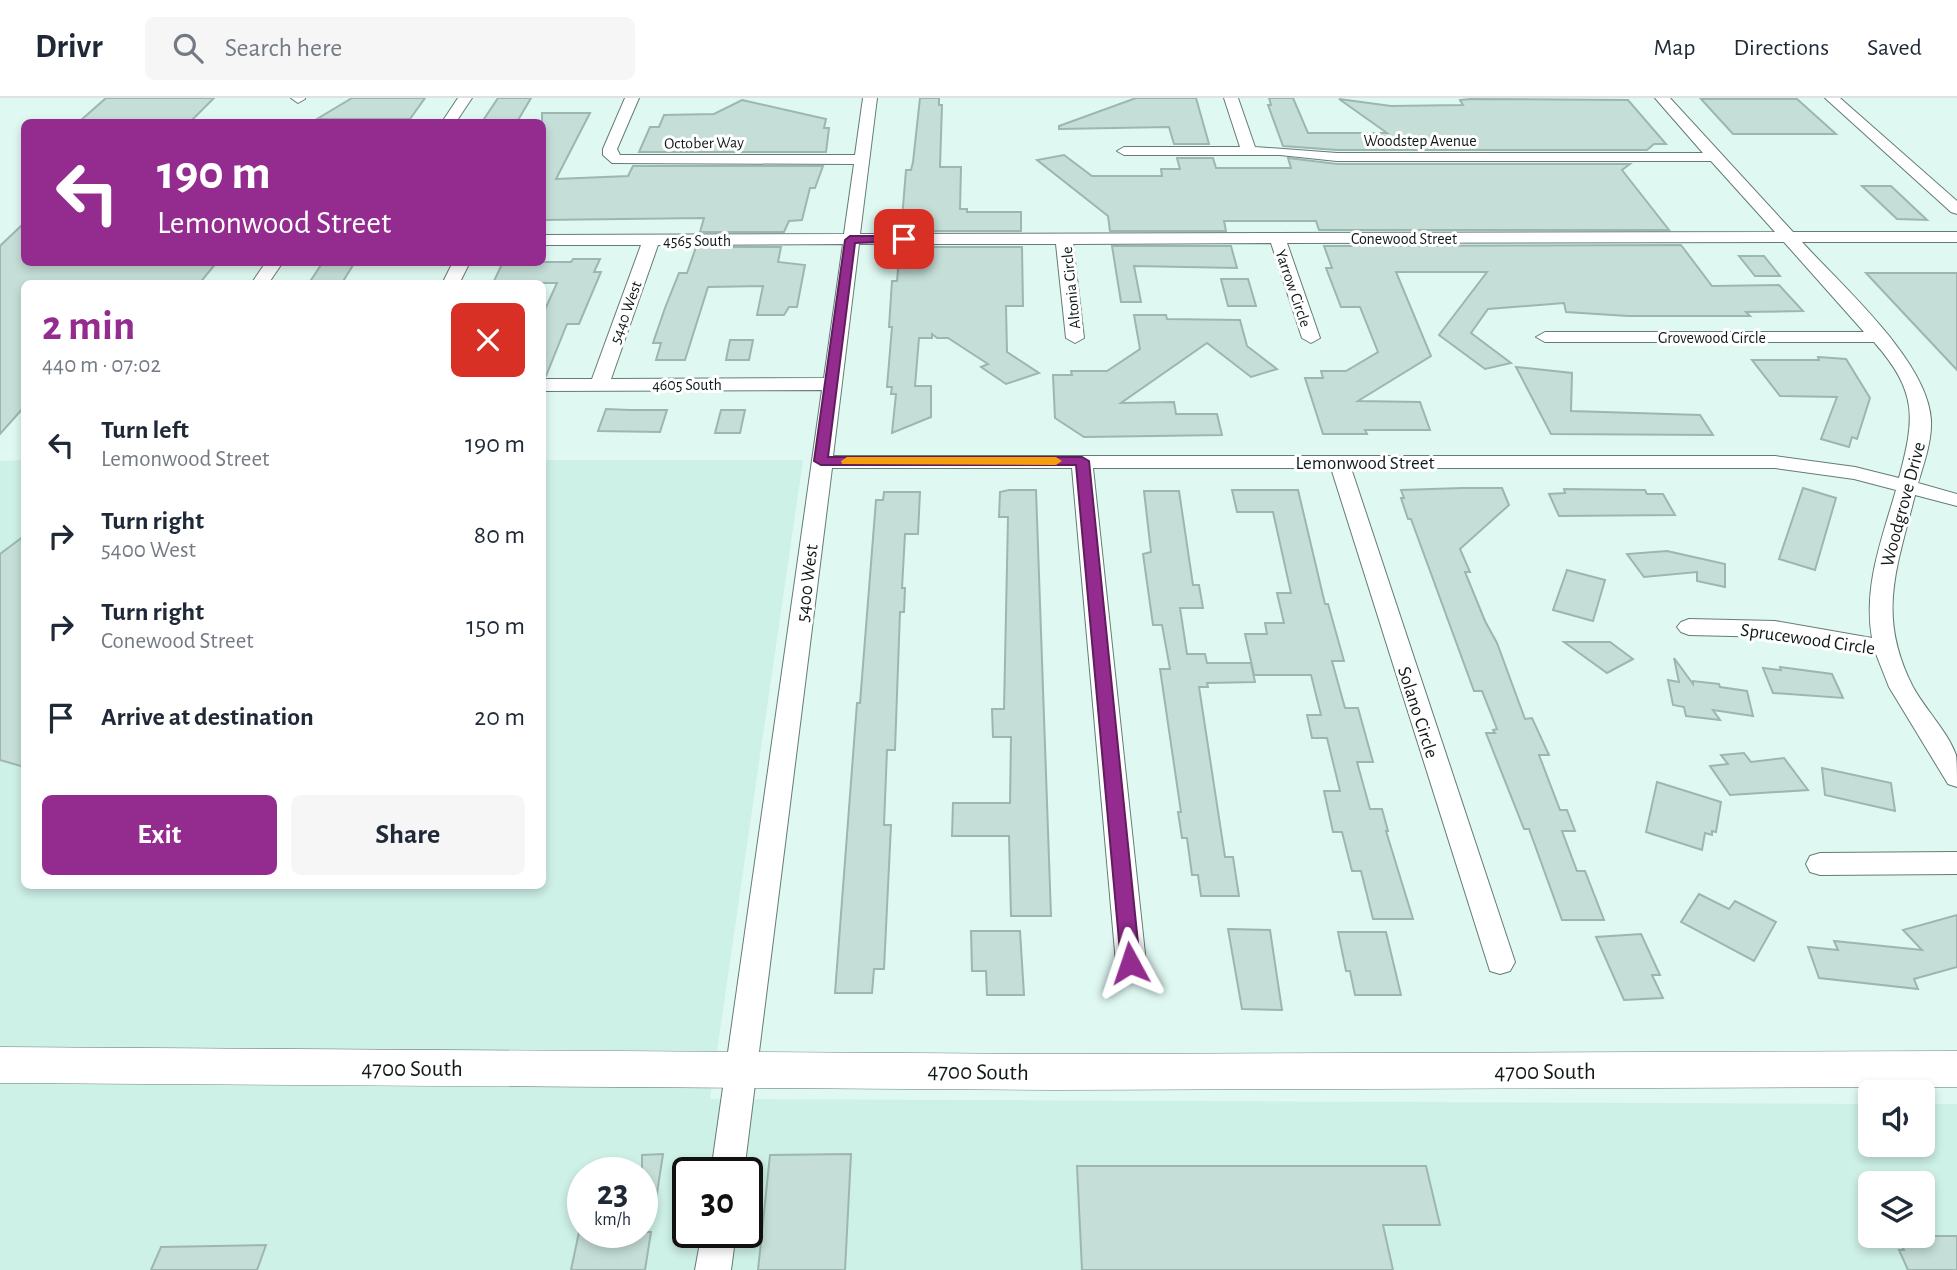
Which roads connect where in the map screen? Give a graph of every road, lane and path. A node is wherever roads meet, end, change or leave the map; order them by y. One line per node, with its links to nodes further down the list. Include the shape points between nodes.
1 (465, 98): 7 (street)
2 (632, 98): 11 (street, October Way, via 610,149 617,160)
3 (870, 98): 11 (street, 5400 West)
4 (1231, 98): 9 (street)
5 (1662, 98): 10 (street, Woodgrove Drive)
6 (1832, 98): 12 (street)
7 (451, 119)
8 (1124, 151): 9 (street, Woodstep Avenue)
9 (1249, 151): 10 (street, Woodstep Avenue, via 1337,157)
10 (1716, 157): 13 (street, Woodgrove Drive)
11 (862, 159): 19 (street, 5400 West)
12 (1957, 209)
13 (1789, 237): 14 (street, Conewood Street); 16 (street, Conewood Street); 21 (street, Woodgrove Drive)
14 (1957, 237)
15 (1064, 238): 16 (street, Conewood Street); 19 (street, Conewood Street); 22 (street, Altonia Circle)
16 (1278, 238): 23 (street, Yarrow Circle)
17 (546, 240): 18 (street, 4565 South)
18 (651, 240): 19 (street, 4565 South); 26 (street, 5440 West)
19 (850, 240): 24 (street, 5400 West)
20 (1545, 337): 21 (street, Grovewood Circle)
21 (1879, 337): 30 (street, Woodgrove Drive, via 1904,368 1919,400 1921,434)
22 (1075, 338)
23 (1311, 338)
24 (832, 384): 26 (street, 4605 South); 27 (street, 5400 West)
25 (546, 385): 26 (street, 4605 South)
26 (599, 385)
27 (821, 461): 28 (street, Lemonwood Street); 40 (street, 5400 West)
28 (1082, 461): 29 (street, Lemonwood Street); 38 (street)
29 (1339, 461): 30 (street, Lemonwood Street, via 1775,461 1834,468); 37 (street, Solano Circle)
30 (1907, 486): 31 (street, Lemonwood Street); 33 (street, Woodgrove Drive, via 1880,596)
31 (1957, 500)
32 (1689, 628): 33 (street, Sprucewood Circle, via 1775,629)
33 (1886, 648): 34 (street, Woodgrove Drive, via 1911,707)
34 (1957, 776)
35 (1957, 863): 36 (street)
36 (1821, 864)
37 (1500, 962)
38 (1130, 963)
39 (0, 1065): 40 (main road, 4700 South)
40 (743, 1068): 41 (main road, 4700 South, via 1055,1072); 42 (street, 5400 West)
41 (1957, 1069)
42 (729, 1157)
43 (716, 1248): 44 (street)
44 (713, 1270)

